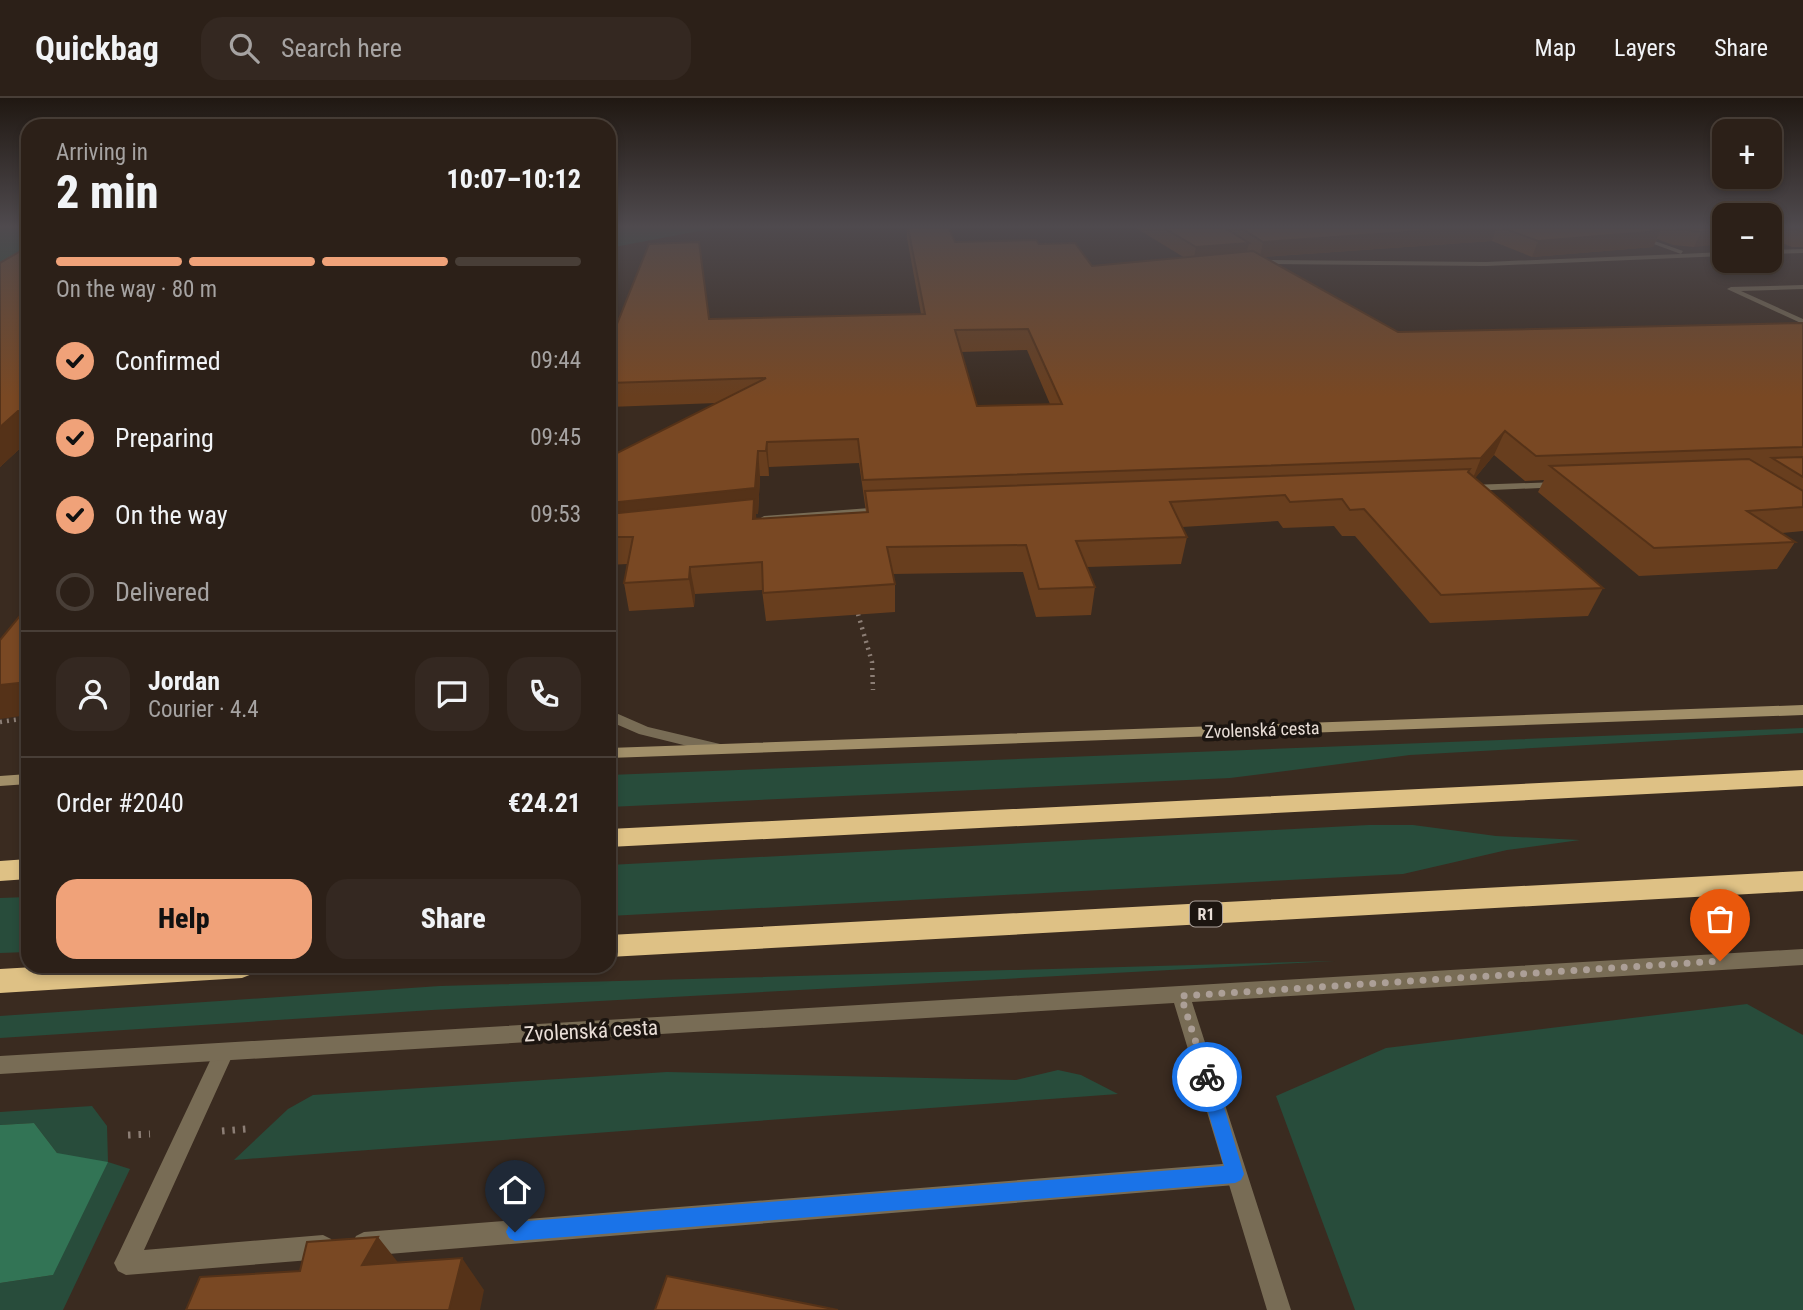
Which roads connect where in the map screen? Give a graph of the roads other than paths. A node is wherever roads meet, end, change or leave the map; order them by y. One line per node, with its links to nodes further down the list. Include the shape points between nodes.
1 (1803, 287): 2 (street, via 1731,289)
2 (1803, 322)
3 (1570, 485): 4 (street)
4 (1460, 489)
5 (896, 510): 6 (street)
6 (755, 520)
7 (1803, 710): 9 (main road, Zvolenská cesta)
8 (616, 718): 9 (street, Zvolenská cesta, via 644,731)
9 (722, 749): 10 (main road, Zvolenská cesta)
10 (616, 753)
11 (1803, 778): 14 (highway)
12 (21, 780): 13 (main road)
13 (0, 781)
14 (616, 838)
15 (21, 870): 16 (highway)
16 (0, 871)
17 (1803, 881): 18 (highway, R1)
18 (616, 946)
19 (1803, 957): 22 (street, Zvolenská cesta)
20 (129, 973): 21 (highway)
21 (0, 981)
22 (1181, 996): 23 (street, Zvolenská cesta); 25 (street)
23 (224, 1052): 24 (street, Zvolenská cesta); 25 (street, via 126,1263)
24 (0, 1065)
25 (1235, 1174): 26 (street)
26 (1279, 1310)

